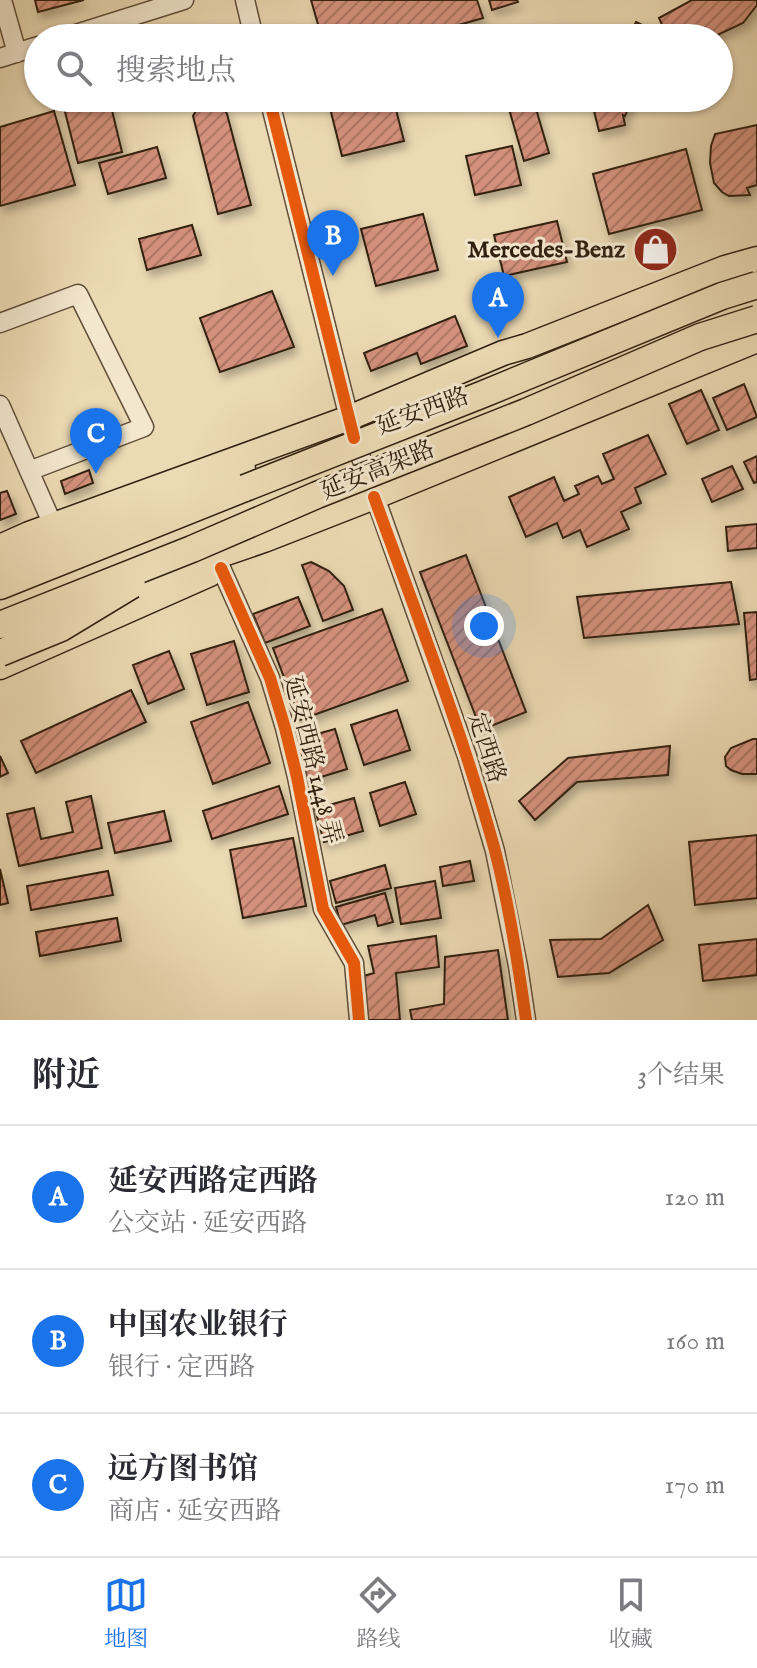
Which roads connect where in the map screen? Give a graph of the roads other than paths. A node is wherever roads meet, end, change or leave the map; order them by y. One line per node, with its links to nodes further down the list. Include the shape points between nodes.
1 (2, 0): 6 (street)
2 (184, 0): 4 (street)
3 (245, 0): 5 (street)
4 (108, 24)
5 (251, 24)
6 (8, 55)
7 (272, 112): 17 (street, 定西路)
8 (757, 259): 10 (main road)
9 (757, 287): 11 (main road, 延安西路); 15 (highway, 延安高架路, bridge, via 722,296)
10 (599, 317): 11 (main road); 17 (main road, via 503,353)
11 (679, 318): 17 (main road, 延安西路)
12 (757, 319): 23 (highway, 延安高架路, bridge, via 700,337)
13 (0, 323): 18 (street, via 84,292 144,427)
14 (757, 340): 19 (main road)
15 (481, 395): 24 (highway, bridge, via 371,423); 27 (highway, 延安高架路, bridge)
16 (0, 405): 18 (street)
17 (351, 428): 19 (street, 定西路); 20 (main road); 26 (main road, 延安西路)
18 (29, 471): 20 (street)
19 (374, 497): 21 (main road); 32 (street, 定西路, via 495,851)
20 (53, 525): 22 (main road)
21 (264, 540): 25 (main road); 28 (main road)
22 (0, 547)
23 (192, 549): 28 (highway, 延安高架路, bridge); 29 (highway, bridge, via 61,628)
24 (0, 562)
25 (221, 568): 30 (main road); 31 (street, 延安西路 1448 弄, via 270,678 297,777 323,909 354,963)
26 (0, 572)
27 (0, 586)
28 (0, 628)
29 (0, 653)
30 (0, 667)
31 (359, 1020)
32 (526, 1020)

